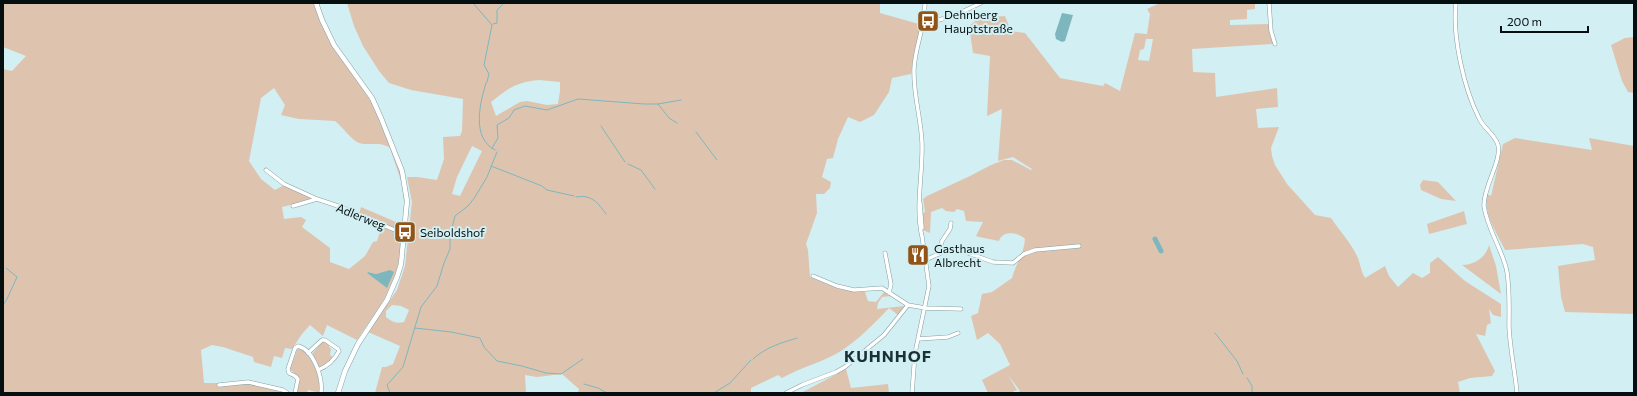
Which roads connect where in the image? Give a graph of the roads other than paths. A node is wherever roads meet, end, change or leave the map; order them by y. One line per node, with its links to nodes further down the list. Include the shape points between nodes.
1 (316, 3): 13 (main road, via 334,45 372,98 402,171 407,201)
2 (925, 3): 6 (street)
3 (981, 3): 6 (street, via 953,16)
4 (1269, 3): 7 (street, via 1271,31)
5 (1456, 3): 36 (street, via 1458,48 1473,108 1494,137 1498,147 1484,206 1507,270 1509,327)
6 (924, 24): 9 (street, via 914,70 922,140)
7 (1275, 44)
8 (266, 170): 10 (street, Adlerweg, via 284,184)
9 (919, 196): 14 (street); 14 (street, via 918,215)
10 (316, 199): 11 (street); 13 (street, Adlerweg)
11 (293, 206)
12 (951, 223): 17 (street)
13 (404, 234): 33 (main road, via 397,277 387,300 371,322 349,362)
14 (922, 237): 18 (street)
15 (1079, 246): 17 (street, via 1036,250 1024,254 1013,263 992,262 957,249)
16 (885, 252): 20 (street, via 891,284)
17 (939, 254): 18 (street)
18 (925, 260): 22 (street, via 929,286)
19 (813, 276): 20 (street, via 843,287 862,290 882,288)
20 (889, 293): 21 (street)
21 (908, 305): 22 (street); 34 (street, via 884,335 845,367)
22 (925, 308): 23 (street); 25 (street)
23 (961, 309)
24 (958, 333): 25 (street, via 948,337)
25 (918, 338): 35 (street)
26 (308, 353): 27 (street); 27 (street, via 322,340 338,349 333,361 327,367); 31 (street, via 301,346 296,347 288,369 289,373 298,379)
27 (318, 370): 32 (street, via 322,380)
28 (219, 385): 29 (street, via 248,382)
29 (280, 392): 30 (street)
30 (287, 393)
31 (295, 393)
32 (321, 393)
33 (338, 393)
34 (786, 393)
35 (912, 393)
36 (1517, 393)

